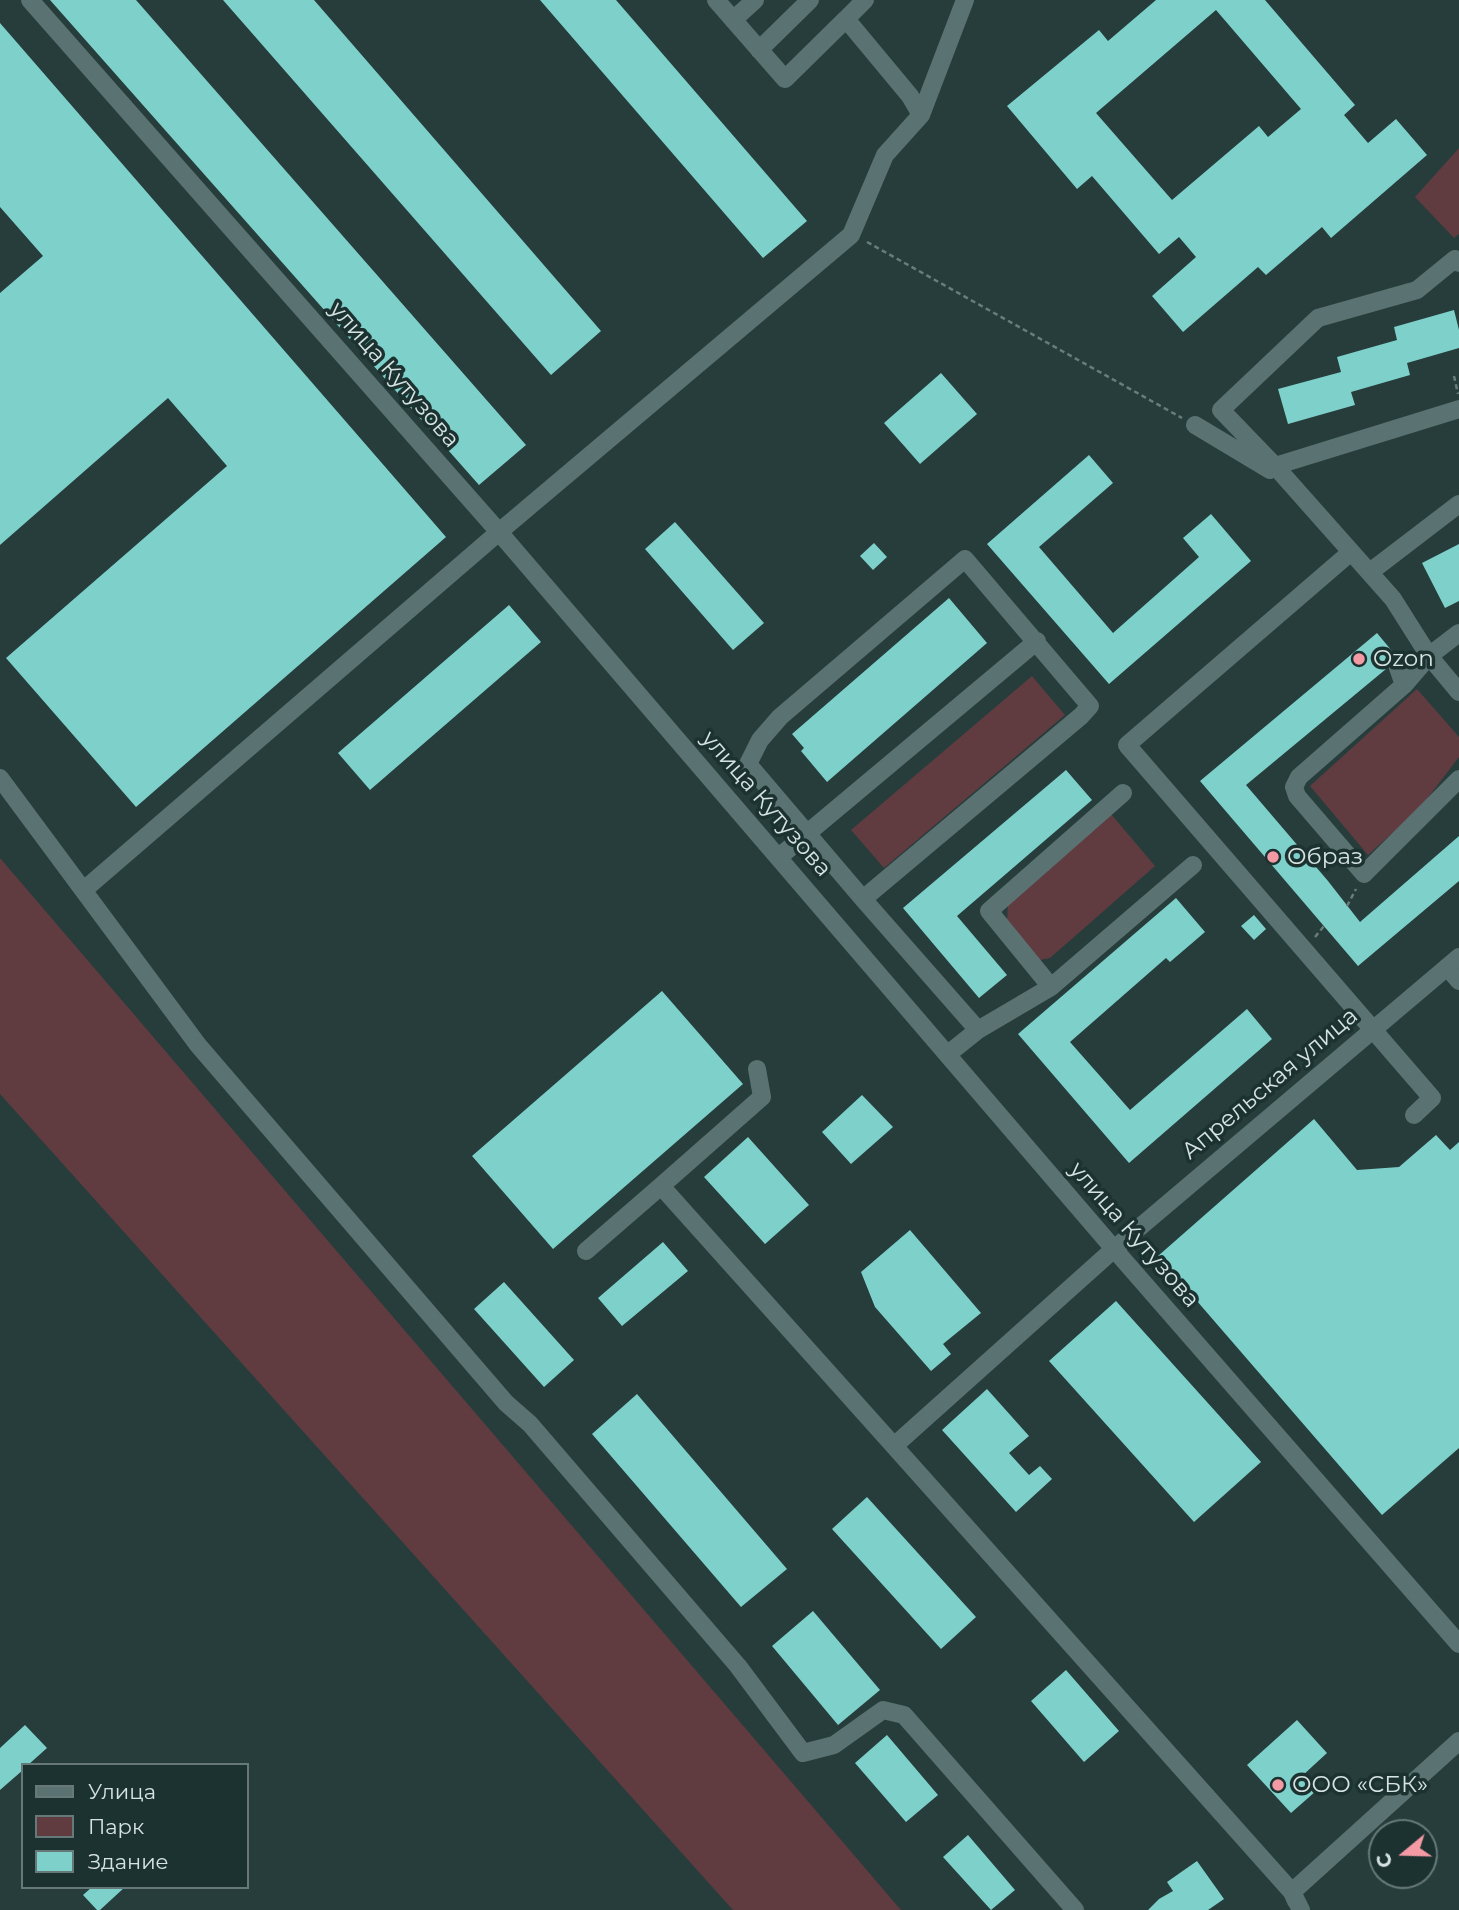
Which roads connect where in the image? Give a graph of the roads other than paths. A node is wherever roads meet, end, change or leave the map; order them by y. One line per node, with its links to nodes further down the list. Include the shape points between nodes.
1 (30, 0): 17 (street, улица Кутузова)
2 (716, 0): 8 (street)
3 (755, 0): 8 (street)
4 (810, 0): 9 (street)
5 (865, 0): 7 (street)
6 (965, 0): 10 (street)
7 (846, 19): 9 (street, via 785,79); 10 (street)
8 (733, 20): 9 (street)
9 (759, 50)
10 (921, 115): 17 (street, via 884,155 851,235)
11 (1459, 263): 14 (street, via 1455,258 1417,290 1318,318 1221,410)
12 (1459, 409): 14 (street)
13 (1195, 425): 15 (street)
14 (1275, 466): 15 (street)
15 (1292, 485): 18 (street)
16 (1459, 504): 19 (street)
17 (499, 532): 30 (street, улица Кутузова); 32 (street)
18 (1351, 552): 19 (street); 36 (street, via 1127,745)
19 (1370, 572): 22 (street)
20 (1459, 633): 22 (street)
21 (1037, 641): 29 (street); 29 (street, via 965,559 780,717 760,740 748,764); 33 (street, via 1090,706)
22 (1429, 656): 24 (street); 25 (street)
23 (1396, 662): 24 (street)
24 (1404, 685): 27 (street, via 1300,777 1294,787 1297,796 1364,874)
25 (1459, 692)
26 (0, 778): 32 (street)
27 (1459, 779)
28 (1123, 793): 35 (street, via 989,911)
29 (806, 833): 30 (street); 33 (street)
30 (779, 856): 38 (street, улица Кутузова)
31 (1193, 866): 35 (street)
32 (85, 889): 48 (street, via 198,1045 720,1645 803,1753 834,1745 883,1710 904,1715)
33 (863, 899): 37 (street)
34 (1455, 968): 36 (street, Апрельская улица)
35 (1051, 987): 37 (street)
36 (1372, 1028): 40 (street, via 1433,1098); 42 (street, Апрельская улица)
37 (978, 1030): 38 (street)
38 (948, 1054): 42 (street, улица Кутузова)
39 (757, 1069): 41 (street, via 762,1097)
40 (1414, 1115)
41 (660, 1186): 43 (street); 44 (street)
42 (1114, 1249): 44 (street, Апрельская улица); 45 (street, улица Кутузова)
43 (586, 1251)
44 (894, 1446): 47 (street)
45 (1459, 1644)
46 (1459, 1741): 47 (street)
47 (1296, 1904)
48 (1075, 1910)

